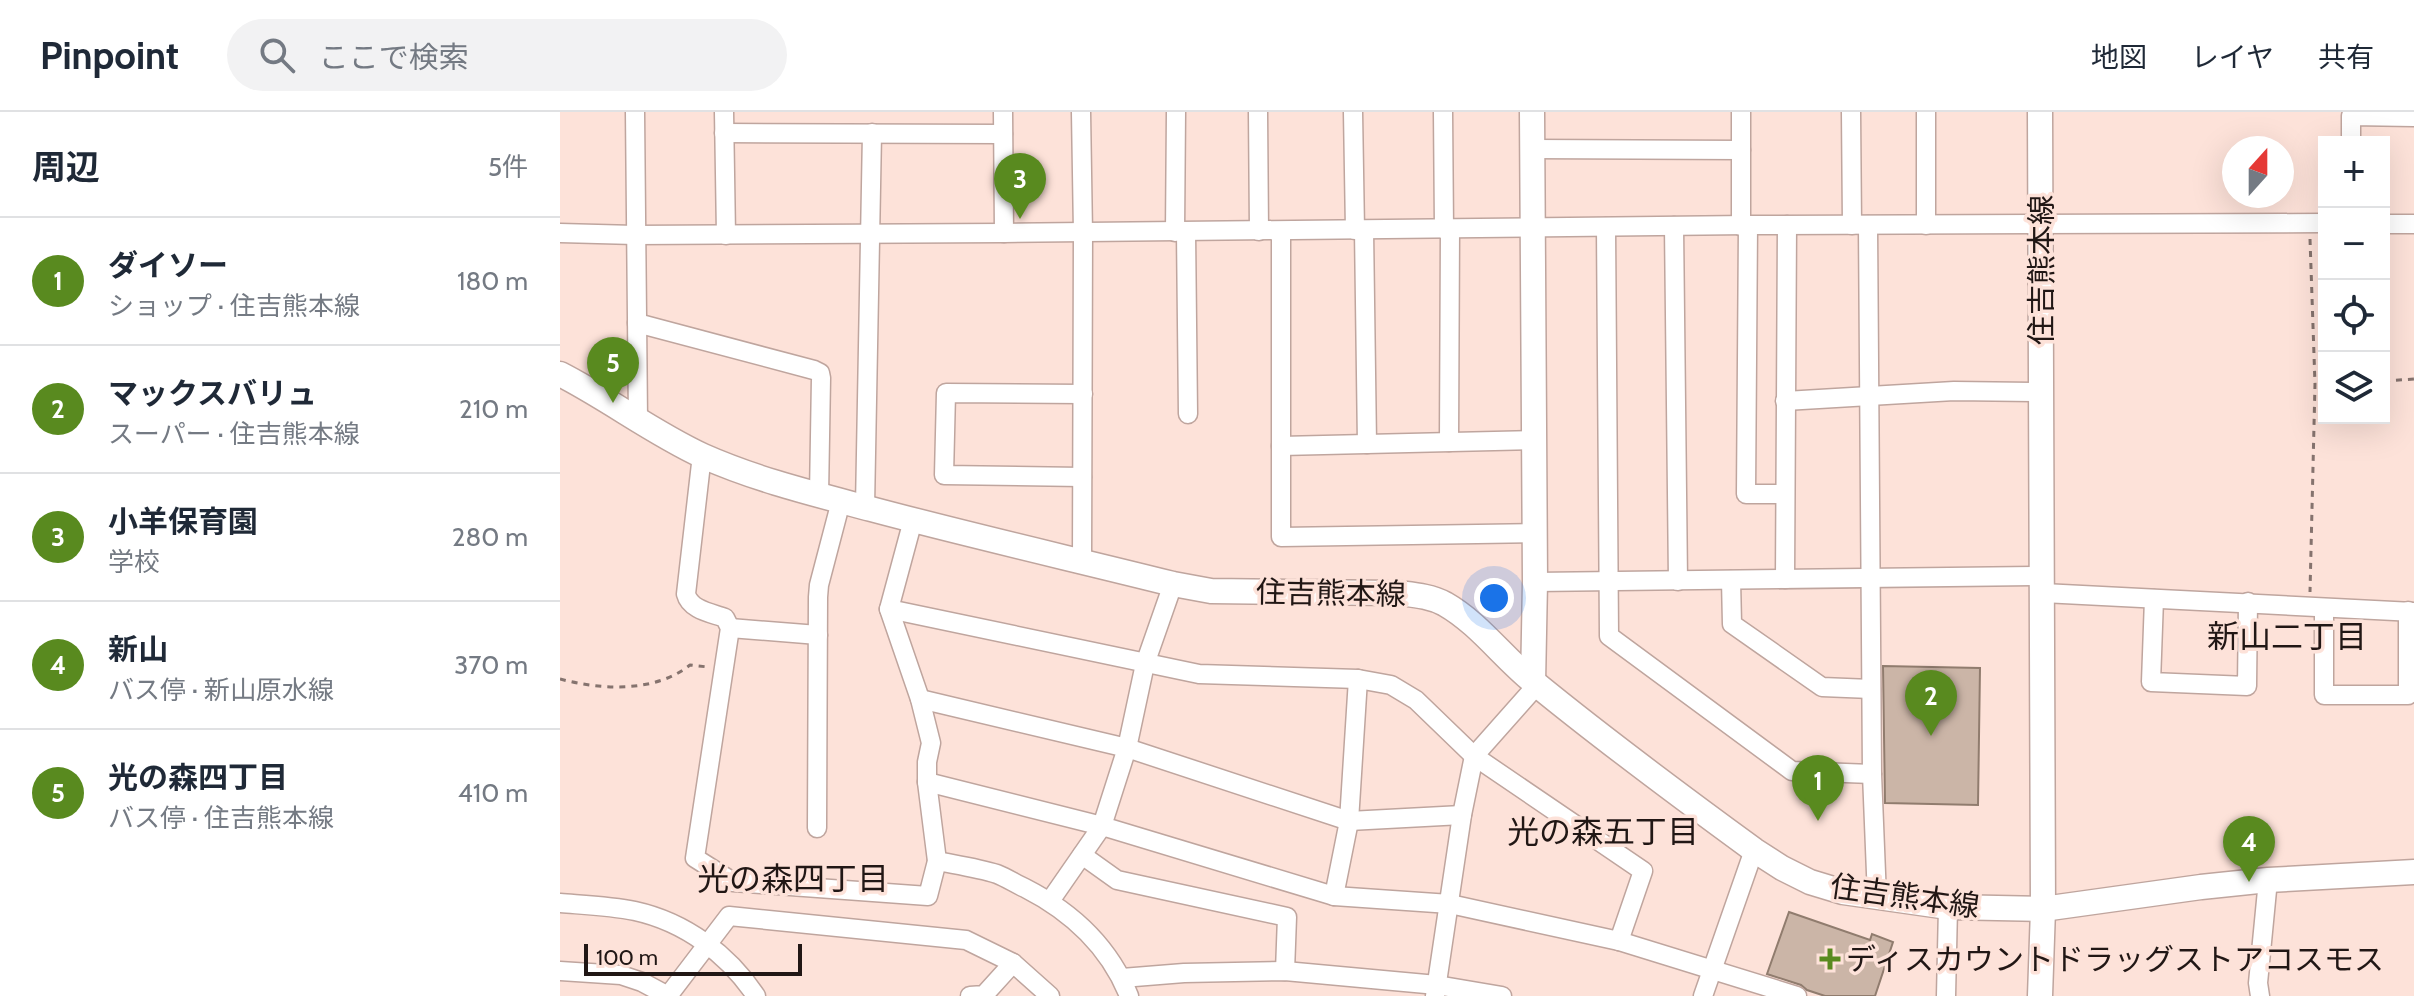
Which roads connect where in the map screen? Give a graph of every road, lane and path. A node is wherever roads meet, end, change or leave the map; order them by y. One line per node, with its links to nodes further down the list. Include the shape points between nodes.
1 (635, 112): 41 (street)
2 (724, 112): 15 (street)
3 (1003, 112): 17 (street)
4 (1081, 112): 39 (street)
5 (1176, 112): 36 (street)
6 (1258, 112): 34 (street)
7 (1353, 112): 33 (street)
8 (1443, 112): 32 (street)
9 (1532, 112): 19 (main road)
10 (1741, 112): 20 (street)
11 (1851, 112): 25 (street)
12 (1926, 112): 26 (street)
13 (2040, 112): 27 (main road, 住吉熊本線)
14 (2414, 117): 18 (street, via 2351,116)
15 (724, 133): 16 (street); 42 (street)
16 (872, 133): 17 (street); 40 (street)
17 (1003, 134): 38 (street)
18 (2351, 136)
19 (1532, 149): 20 (street); 31 (main road)
20 (1741, 150): 29 (street)
21 (2317, 223): 27 (street); 47 (path)
22 (2390, 224): 23 (street)
23 (2414, 224)
24 (1787, 225): 25 (street); 29 (street); 52 (street)
25 (1860, 225): 26 (street); 51 (street)
26 (1926, 225): 27 (street)
27 (2041, 225): 49 (main road, 住吉熊本線)
28 (1674, 226): 29 (street); 30 (street); 70 (street)
29 (1744, 226): 61 (street, via 1746,494)
30 (1606, 227): 31 (street); 69 (street)
31 (1533, 228): 32 (street); 55 (main road)
32 (1447, 229): 33 (street); 56 (street)
33 (1360, 230): 35 (street); 57 (street)
34 (1259, 231): 35 (street); 36 (street)
35 (1281, 231): 58 (street)
36 (1181, 232): 39 (street); 53 (street)
37 (560, 233): 41 (street)
38 (1004, 233): 39 (street); 40 (street)
39 (1083, 233): 50 (street)
40 (870, 234): 42 (street); 62 (street)
41 (635, 235): 42 (street); 43 (street)
42 (726, 235)
43 (637, 323): 54 (street); 62 (street, via 820,373)
44 (560, 374): 54 (main road, 住吉熊本線)
45 (2414, 379): 46 (path)
46 (2390, 381)
47 (2315, 384): 48 (path); 76 (path)
48 (2318, 384)
49 (2042, 392): 51 (street); 73 (main road, 住吉熊本線)
50 (1083, 394): 60 (street); 60 (street, via 946,393 944,475)
51 (1869, 395): 52 (street); 66 (street)
52 (1785, 401): 61 (street)
53 (1188, 414)
54 (638, 420): 59 (main road, 住吉熊本線)
55 (1534, 440): 56 (street); 64 (main road)
56 (1449, 442): 57 (street)
57 (1367, 444): 58 (street)
58 (1281, 446): 64 (street, via 1281,537)
59 (702, 455): 62 (main road, 住吉熊本線, via 774,483); 79 (street, via 686,594 692,605 725,618)
60 (1082, 477): 65 (street)
61 (1785, 494): 67 (street)
62 (842, 501): 63 (main road, 住吉熊本線); 80 (street, via 819,585)
63 (913, 520): 65 (main road, 住吉熊本線); 77 (street)
64 (1534, 533): 71 (main road)
65 (1082, 562): 72 (main road, 住吉熊本線)
66 (1872, 578): 67 (street); 73 (street); 86 (street)
67 (1785, 579): 68 (street)
68 (1731, 580): 70 (street); 86 (street, via 1732,624 1822,687)
69 (1608, 581): 70 (street); 71 (street); 90 (street, via 1609,636 1792,771)
70 (1678, 581)
71 (1535, 582): 85 (main road)
72 (1173, 584): 81 (street); 85 (main road, 住吉熊本線, via 1211,591 1422,595 1470,622)
73 (2043, 584): 74 (street); 107 (main road, 住吉熊本線)
74 (2154, 599): 75 (street); 75 (street, via 2151,682 2247,686)
75 (2248, 602): 76 (street)
76 (2317, 608): 78 (street); 78 (street, via 2324,695 2408,695)
77 (889, 609): 81 (street); 87 (street)
78 (2411, 612)
79 (730, 628): 80 (street); 82 (street)
80 (818, 635): 95 (street)
81 (1145, 664): 84 (street, via 1199,674); 88 (street)
82 (723, 671): 83 (path, via 690,665 662,681 627,685); 98 (street, via 695,858 733,882 928,896)
83 (560, 679)
84 (1358, 679): 89 (street, via 1391,685 1416,700); 93 (street)
85 (1535, 684): 89 (street); 96 (main road, 住吉熊本線)
86 (1871, 689): 90 (street)
87 (920, 699): 88 (street); 91 (street, via 931,743)
88 (1127, 748): 93 (street); 94 (street)
89 (1474, 756): 92 (street); 108 (street, via 1643,871)
90 (1872, 774): 102 (street)
91 (927, 782): 94 (street); 98 (street)
92 (1462, 815): 93 (street); 105 (street)
93 (1349, 821): 101 (street)
94 (1102, 826): 97 (street); 101 (street)
95 (817, 828)
96 (1754, 850): 102 (main road, 住吉熊本線, via 1810,882); 111 (street)
97 (1082, 855): 103 (street); 113 (street, via 1117,880 1287,917)
98 (937, 861): 103 (street, via 998,875)
99 (2414, 872): 100 (main road)
100 (2268, 880): 107 (main road); 125 (street)
101 (1334, 896): 105 (street)
102 (1877, 898): 106 (main road, 住吉熊本線)
103 (1050, 901): 114 (street, via 1104,950)
104 (560, 903): 109 (street, via 636,911 667,920)
105 (1450, 904): 108 (street); 115 (street)
106 (1948, 907): 107 (main road, 住吉熊本線); 123 (street)
107 (2043, 909): 124 (main road, 住吉熊本線)
108 (1619, 941): 111 (street)
109 (707, 943): 110 (street, via 729,916 966,940); 116 (street); 117 (street, via 742,974)
110 (1013, 963): 118 (street, via 984,995); 119 (street)
111 (1712, 969): 121 (street); 122 (street)
112 (560, 971): 116 (street, via 621,975)
113 (1285, 971): 114 (street, via 1184,973); 115 (street)
114 (1125, 987)
115 (1436, 990): 120 (street)
116 (668, 996)
117 (756, 996)
118 (970, 996)
119 (1050, 996)
120 (1502, 996)
121 (1703, 996)
122 (1797, 996)
123 (1946, 996)
124 (2040, 996)
125 (2260, 996)

